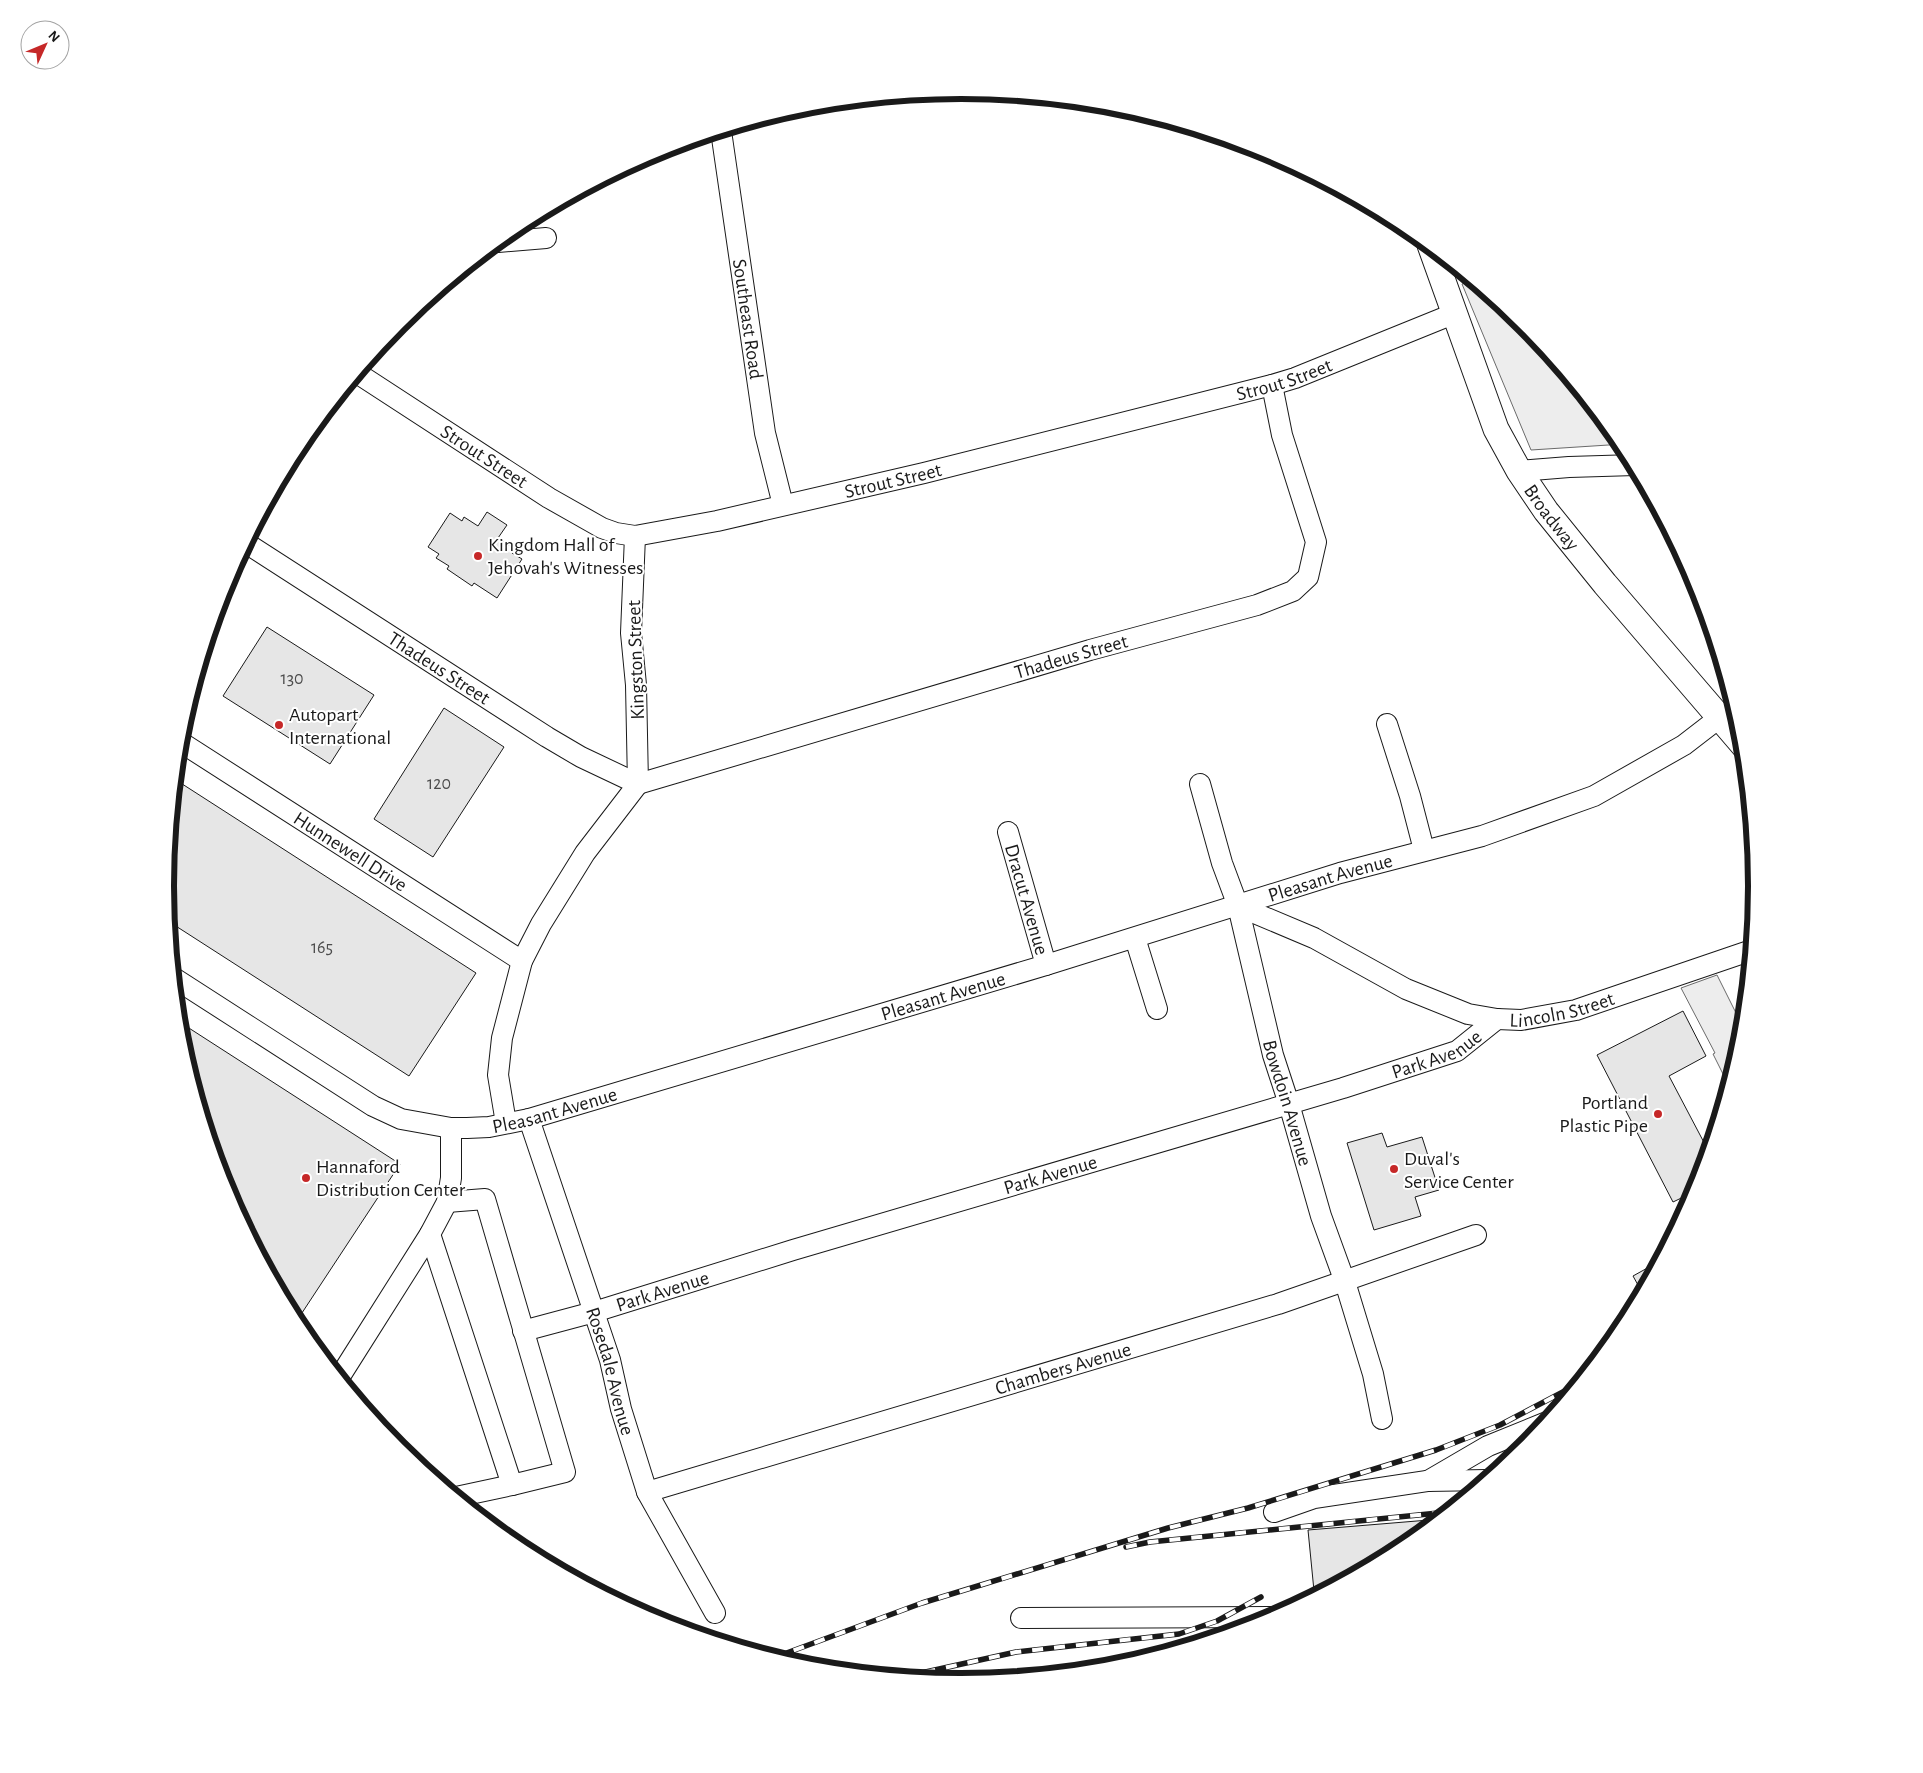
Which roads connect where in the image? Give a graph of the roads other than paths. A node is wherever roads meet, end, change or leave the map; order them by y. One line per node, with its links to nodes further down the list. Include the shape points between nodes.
1 (722, 137): 10 (street, Southeast Road, via 765,432)
2 (546, 238): 3 (street)
3 (512, 241)
4 (1434, 257): 5 (main road, Broadway)
5 (1453, 314): 7 (street, Strout Street); 9 (main road, Broadway, via 1496,429)
6 (362, 376): 11 (street, Strout Street, via 548,498 602,528)
7 (1272, 385): 10 (street, Strout Street, via 924,474); 17 (street, Thadeus Street, via 1282,435 1316,542 1308,577 1293,591 1257,605 1098,648)
8 (1626, 465): 9 (street)
9 (1519, 472): 13 (main road, Broadway, via 1546,511)
10 (783, 505): 11 (street, Strout Street)
11 (635, 536): 17 (street, Kingston Street, via 631,633 636,685)
12 (251, 546): 17 (street, Thadeus Street, via 581,758)
13 (1719, 718): 15 (main road, Broadway); 20 (street, Pleasant Avenue, via 1684,745 1594,796 1482,836)
14 (1387, 724): 20 (street)
15 (1734, 735)
16 (187, 746): 24 (street, Hunnewell Drive)
17 (638, 784): 24 (street, via 585,854)
18 (1200, 784): 21 (street, Bowdoin Avenue)
19 (1008, 832): 25 (street, Dracut Avenue)
20 (1424, 850): 21 (street, Pleasant Avenue)
21 (1238, 906): 22 (street, Pleasant Avenue); 28 (street, Lincoln Street, via 1314,938 1406,989 1468,1014); 29 (street, Bowdoin Avenue, via 1273,1056)
22 (1135, 938): 25 (street, Pleasant Avenue); 27 (street)
23 (1746, 957): 28 (street, Lincoln Street, via 1576,1010 1521,1020)
24 (522, 961): 31 (street, via 502,1038 498,1075)
25 (1046, 966): 30 (street, Pleasant Avenue)
26 (179, 981): 32 (street, Pleasant Avenue, via 373,1106 409,1121)
27 (1157, 1009)
28 (1497, 1019): 29 (street, Park Avenue, via 1457,1051)
29 (1289, 1104): 36 (street, Bowdoin Avenue, via 1321,1216); 37 (street, Park Avenue)
30 (529, 1119): 31 (street, Pleasant Avenue); 37 (street, Rosedale Avenue)
31 (506, 1124): 32 (street, Pleasant Avenue)
32 (450, 1128): 33 (street, via 451,1178)
33 (447, 1202): 34 (street); 38 (street, via 485,1199)
34 (430, 1234): 39 (street); 44 (street)
35 (1476, 1234): 36 (street, Chambers Avenue)
36 (1345, 1282): 40 (street, Bowdoin Avenue, via 1373,1374); 45 (street, Chambers Avenue)
37 (594, 1312): 38 (street, Park Avenue); 45 (street, Rosedale Avenue)
38 (523, 1331): 44 (street, via 565,1472)
39 (342, 1373)
40 (1382, 1419)
41 (1535, 1427): 43 (street, via 1488,1446)
42 (1480, 1480): 43 (street)
43 (1427, 1481): 47 (street, via 1314,1498)
44 (512, 1485): 46 (street)
45 (647, 1492): 48 (street, Rosedale Avenue)
46 (463, 1496)
47 (1274, 1512)
48 (715, 1613)
49 (1255, 1617): 50 (street)
50 (1021, 1618)

